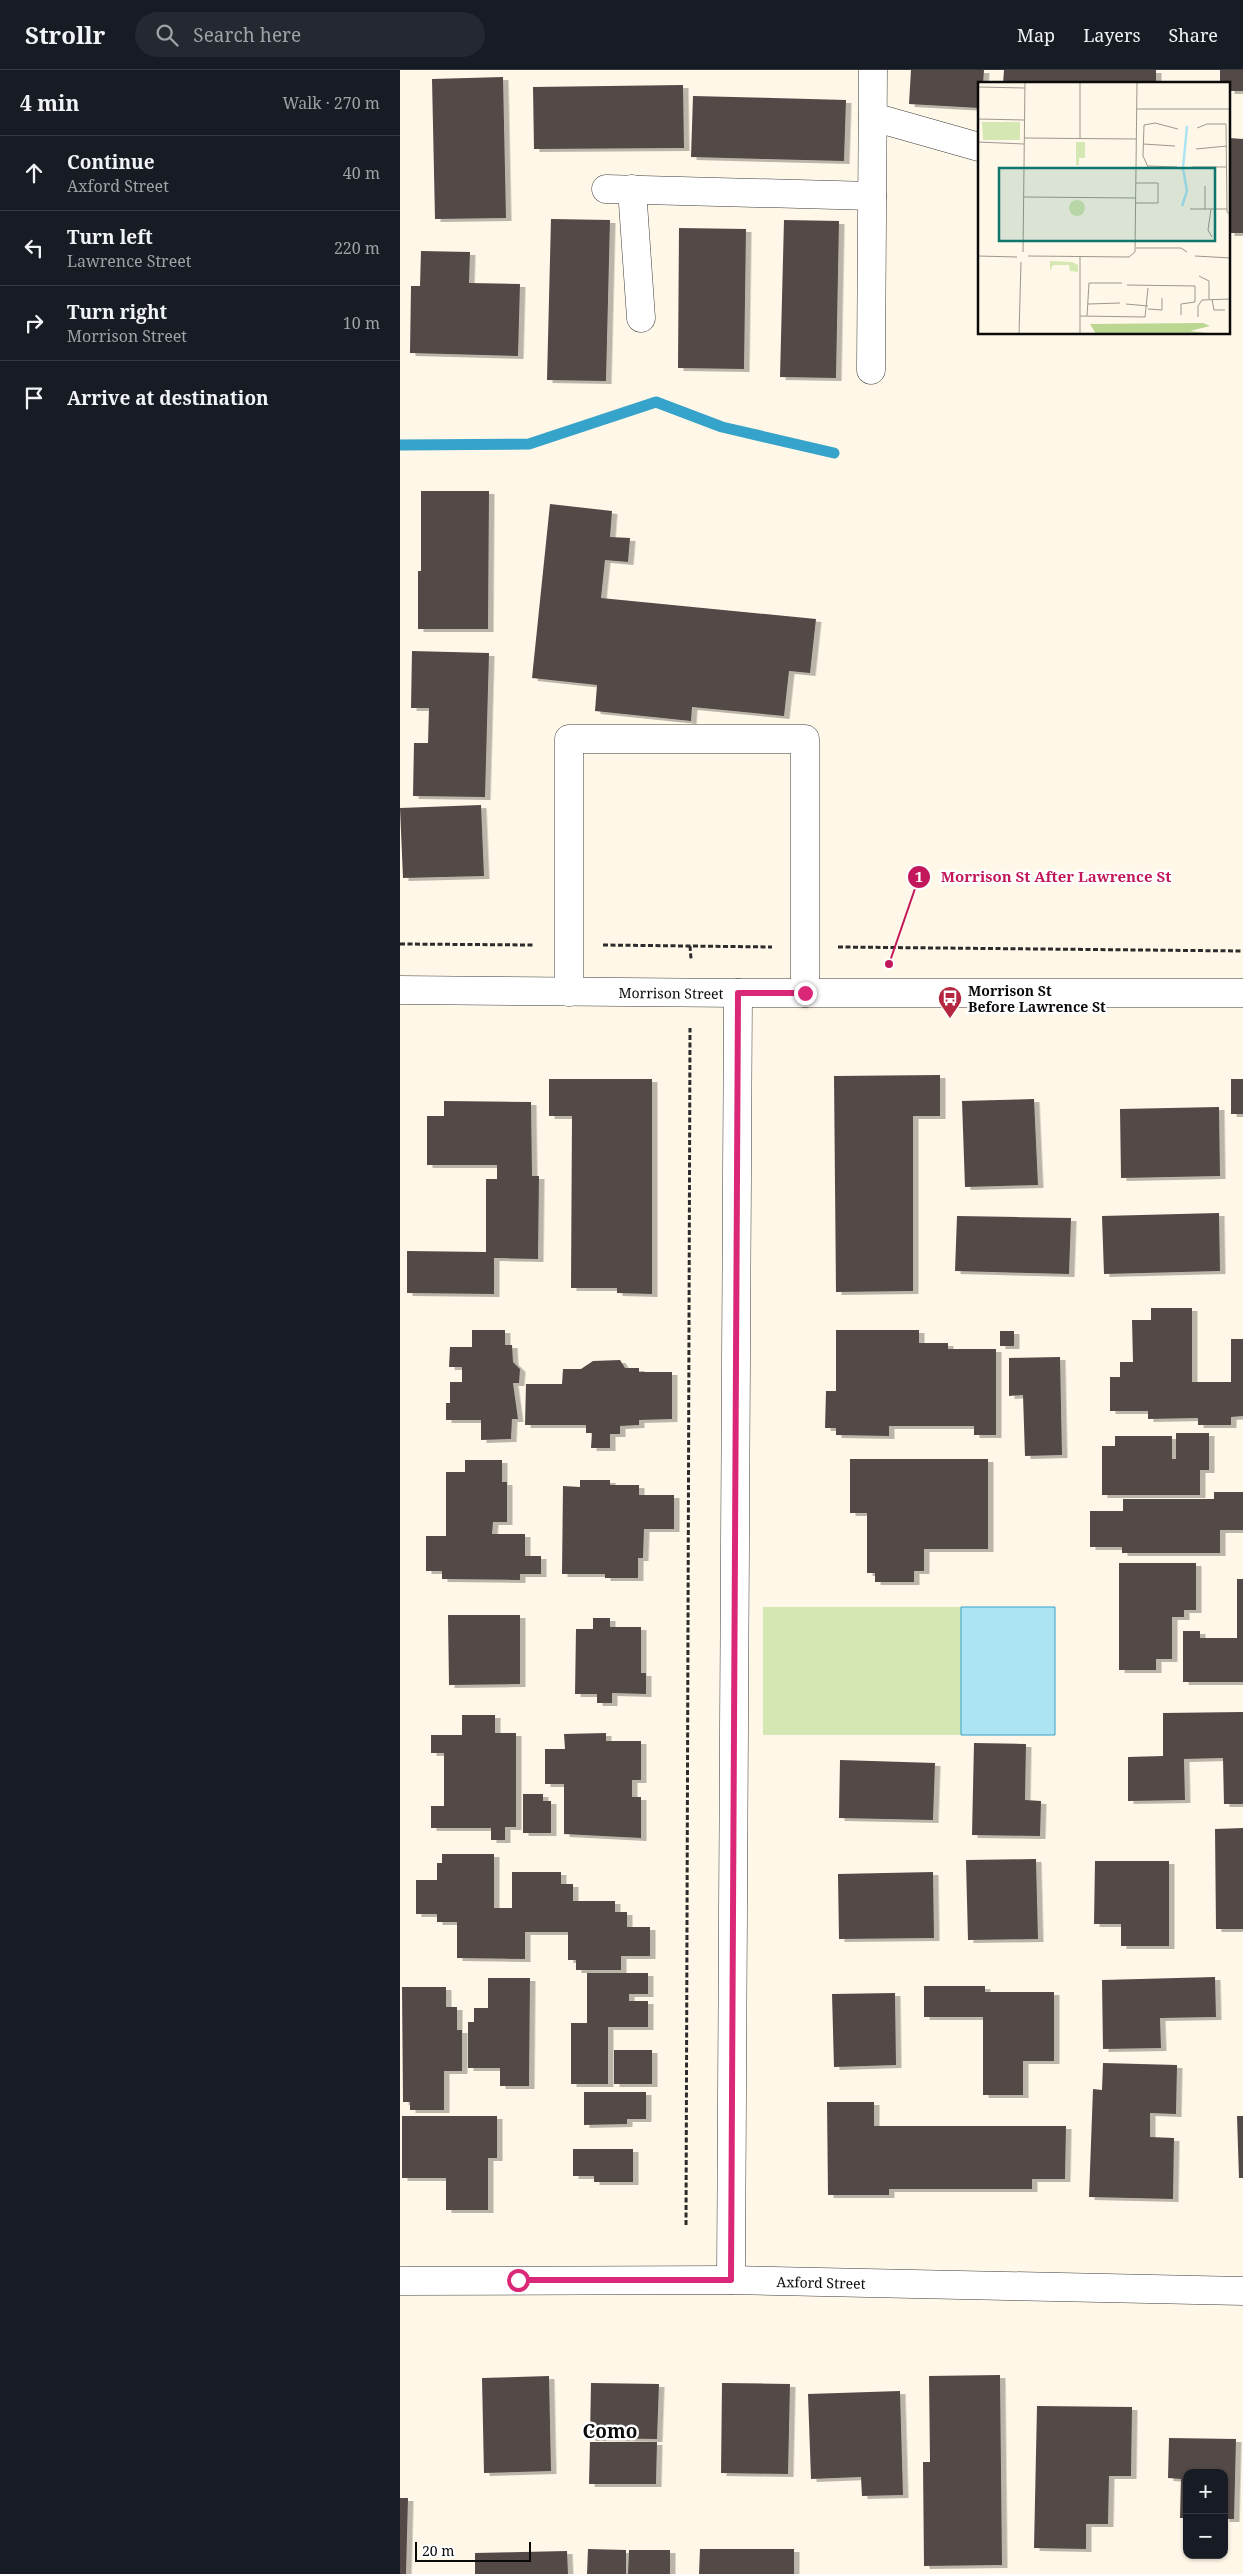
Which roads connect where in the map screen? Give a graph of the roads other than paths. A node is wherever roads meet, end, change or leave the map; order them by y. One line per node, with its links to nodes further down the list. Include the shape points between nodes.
1 (872, 70): 2 (street)
2 (872, 117): 3 (street); 6 (street)
3 (978, 148)
4 (606, 189): 5 (street)
5 (632, 190): 6 (street); 7 (street)
6 (872, 196): 8 (street)
7 (641, 318)
8 (871, 370)
9 (400, 990): 10 (street, Morrison Street)
10 (569, 992): 11 (street, Morrison Street); 12 (street, via 569,739 805,739)
11 (738, 993): 12 (street, Morrison Street); 14 (street)
12 (805, 993): 13 (street, Morrison Street)
13 (1243, 993)
14 (731, 2280): 15 (street, Axford Street); 16 (street, Axford Street)
15 (400, 2281)
16 (1243, 2292)

